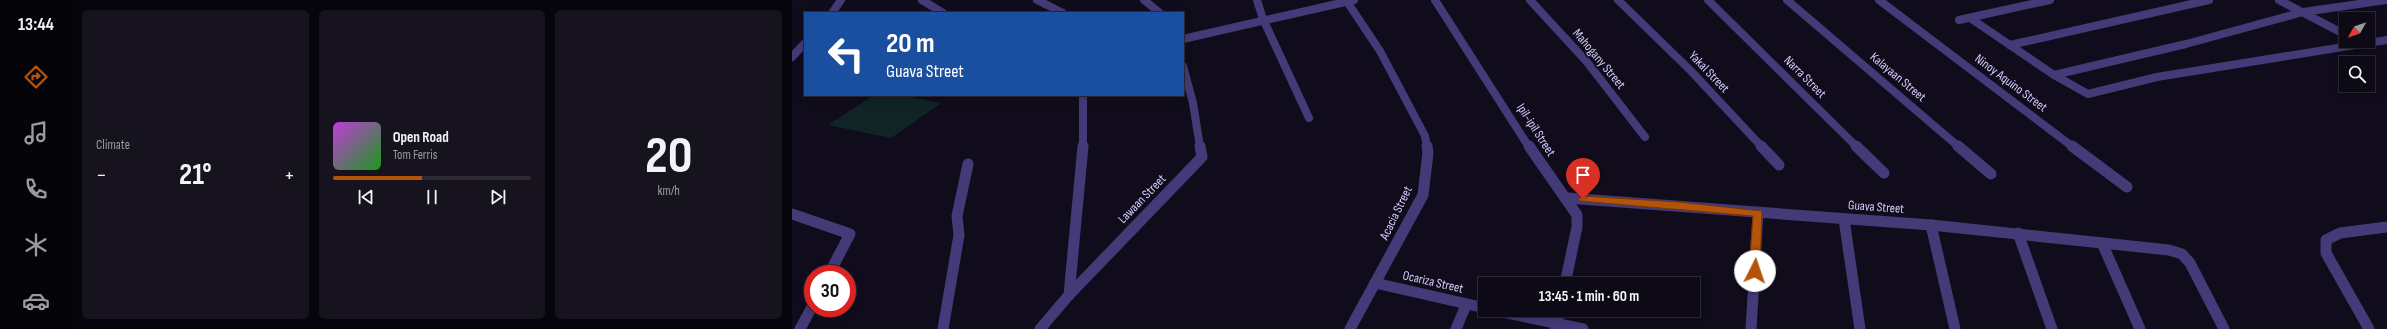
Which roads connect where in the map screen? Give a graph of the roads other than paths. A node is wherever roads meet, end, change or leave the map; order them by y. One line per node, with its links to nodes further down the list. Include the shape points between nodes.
1 (841, 0): 17 (street)
2 (922, 0): 18 (street)
3 (1037, 0): 19 (street)
4 (1144, 0): 20 (street)
5 (1257, 0): 23 (street)
6 (1436, 0): 43 (street, Ipil-ipil Street, via 1534,154)
7 (1530, 0): 37 (street, Mahogany Street, via 1587,62)
8 (1618, 0): 39 (street, Yakal Street, via 1691,71)
9 (1708, 0): 40 (street, Narra Street)
10 (1787, 0): 41 (street, Kalayaan Street)
11 (1879, 0): 42 (street, Ninoy Aquino Street)
12 (2050, 0): 22 (street)
13 (2209, 0): 30 (street)
14 (2279, 0): 21 (street)
15 (2387, 0): 21 (street)
16 (1349, 1): 23 (street); 53 (street, Acacia Street, via 1380,51 1424,136 1428,153 1423,195)
17 (833, 12)
18 (941, 12)
19 (1061, 12)
20 (1159, 12)
21 (2303, 12): 25 (street); 34 (street, via 2186,44)
22 (1970, 18): 24 (street); 30 (street)
23 (1263, 20): 26 (street); 36 (street)
24 (1959, 20)
25 (2339, 31)
26 (1184, 39)
27 (2387, 40): 28 (street)
28 (2375, 41)
29 (804, 44): 32 (street)
30 (2010, 45): 34 (street)
31 (2339, 45): 34 (street, via 2157,77 2088,94)
32 (792, 57)
33 (1184, 70): 54 (street, Lawaan Street, via 1193,103 1202,157)
34 (2054, 74)
35 (1083, 96): 54 (street, via 1084,137)
36 (1309, 118)
37 (1645, 137)
38 (968, 164): 61 (street, via 957,216 958,235)
39 (1779, 165)
40 (1884, 173)
41 (1992, 174)
42 (2127, 187)
43 (1567, 198): 44 (street, Guava Street); 52 (street, Ipil-ipil Street, via 1577,215 1577,227)
44 (1758, 213): 46 (street, Guava Street); 66 (street)
45 (792, 214): 51 (street, via 850,234)
46 (1844, 220): 47 (street, Guava Street); 67 (street)
47 (1931, 225): 49 (street, Guava Street); 68 (street)
48 (2387, 227): 72 (street, via 2340,233 2326,240 2326,253)
49 (2018, 233): 50 (street, Guava Street); 69 (street)
50 (2102, 243): 70 (street); 71 (street, Guava Street, via 2169,250 2182,254 2190,263)
51 (834, 265)
52 (1566, 277)
53 (1375, 283): 55 (street, Ocariza Street); 63 (street, Acacia Street)
54 (1069, 295): 62 (street, Lawaan Street)
55 (1466, 304): 56 (street, Ocariza Street); 64 (street)
56 (1478, 307)
57 (806, 317): 60 (street)
58 (1521, 317): 59 (street)
59 (1556, 326): 65 (street)
60 (800, 329)
61 (943, 329)
62 (1040, 329)
63 (1350, 329)
64 (1456, 329)
65 (1583, 329)
66 (1751, 329)
67 (1860, 329)
68 (1955, 329)
69 (2052, 329)
70 (2140, 329)
71 (2224, 329)
72 (2369, 329)

